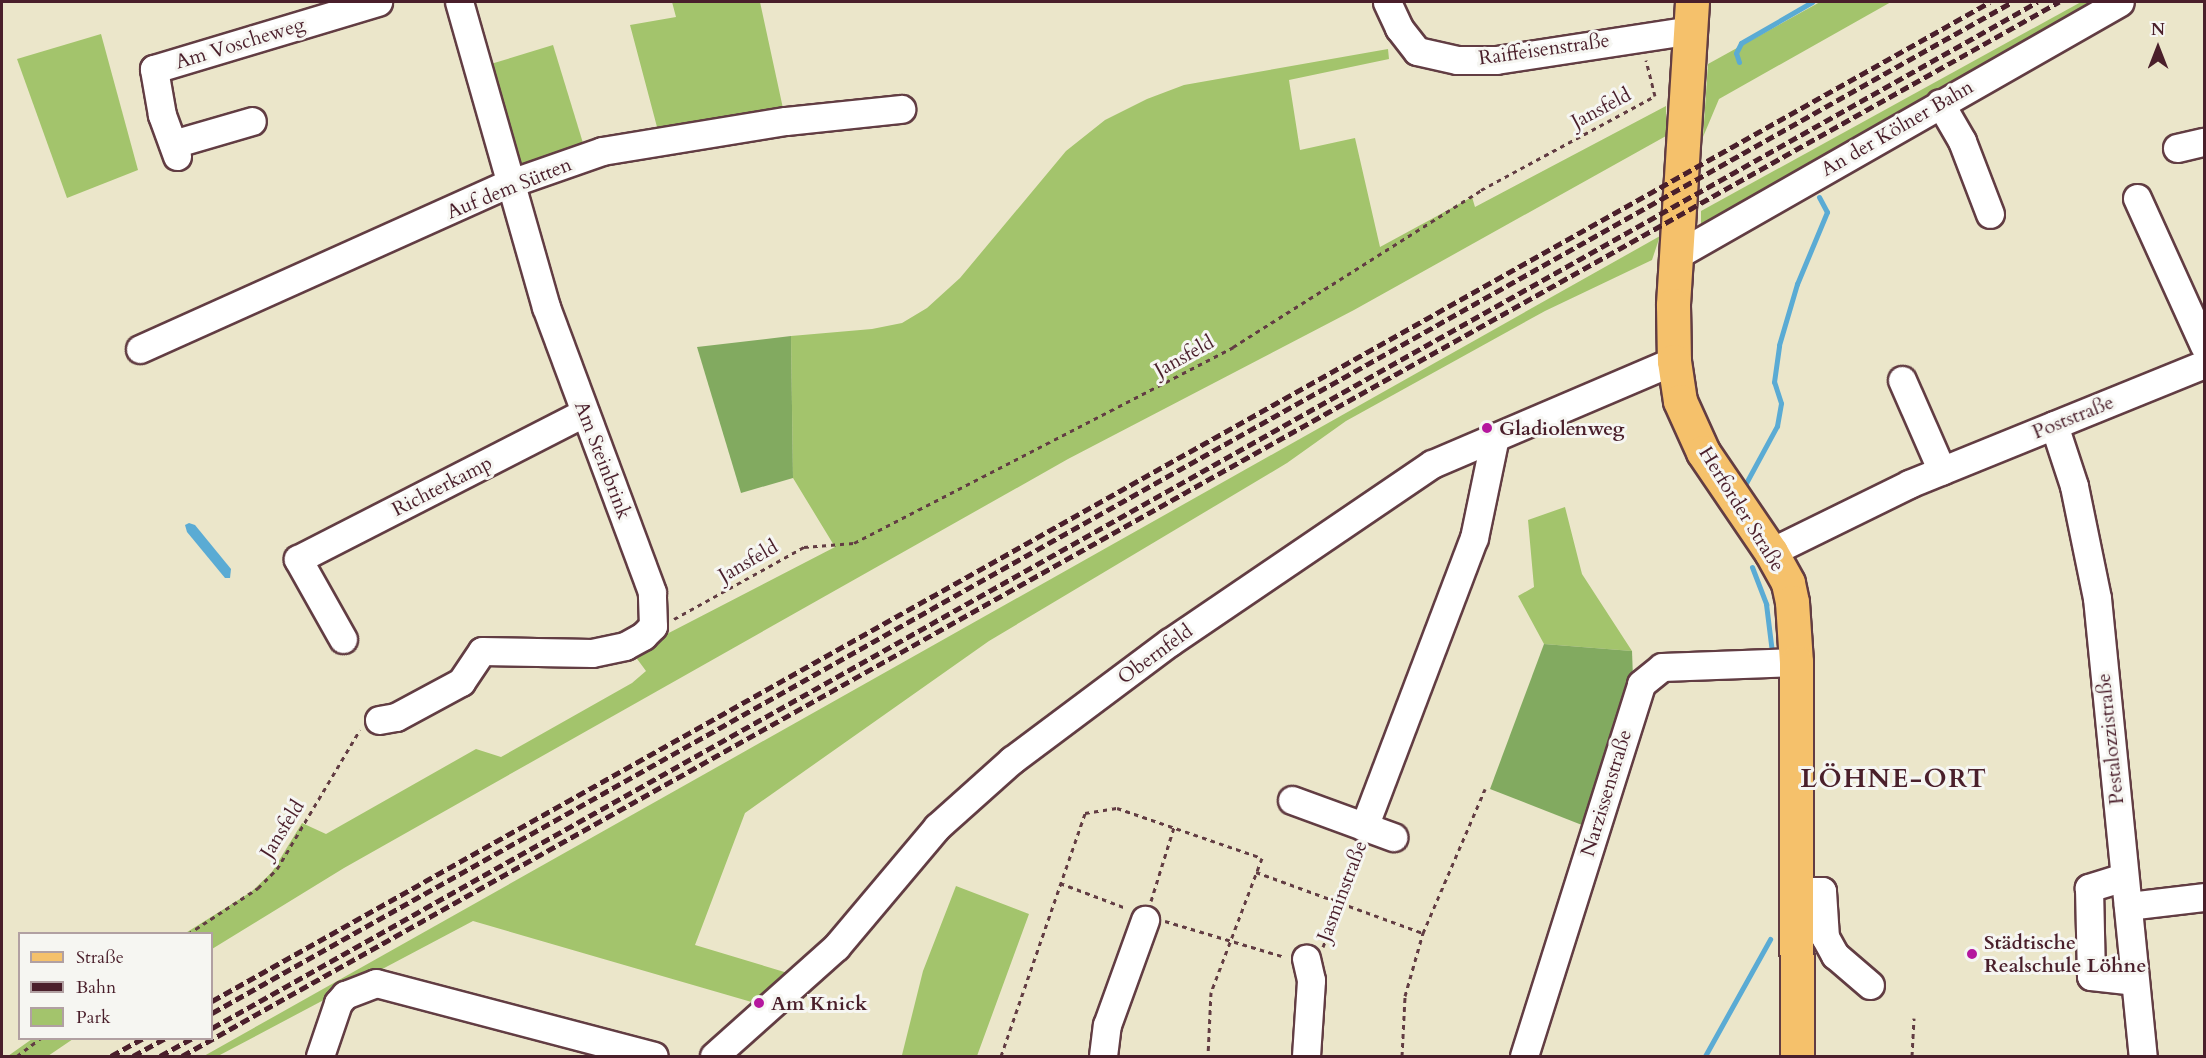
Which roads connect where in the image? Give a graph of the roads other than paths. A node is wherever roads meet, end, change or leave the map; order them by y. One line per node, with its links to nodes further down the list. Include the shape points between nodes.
1 (378, 2): 8 (street, Am Voscheweg, via 154,69 162,115 175,150)
2 (459, 2): 11 (street, Am Steinbrink)
3 (1387, 2): 5 (street, Raiffeisenstraße, via 1399,28 1417,51 1457,60 1496,60 1640,35)
4 (2120, 2): 6 (street, An der Kölner Bahn)
5 (1693, 16): 14 (main road, Herforder Straße)
6 (1940, 103): 13 (street, via 1962,141); 14 (street, An der Kölner Bahn)
7 (901, 109): 11 (street, Auf dem Sütten, via 786,122 602,151)
8 (252, 121)
9 (2205, 142): 10 (street)
10 (2177, 148)
11 (508, 184): 16 (street, Auf dem Sütten); 20 (street, Am Steinbrink, via 546,307)
12 (2137, 198): 15 (street)
13 (1990, 214)
14 (1675, 256): 17 (main road, Herforder Straße)
15 (2205, 346)
16 (140, 349)
17 (1674, 361): 22 (street, Obernfeld); 24 (main road, Herforder Straße, via 1680,401 1703,452)
18 (2205, 364): 21 (street, Poststraße)
19 (1902, 380): 23 (street)
20 (585, 412): 25 (street, Richterkamp, via 298,559); 27 (street, Am Steinbrink, via 646,573 652,592 653,626 625,646 592,653 482,651 461,682 396,717)
21 (2054, 425): 23 (street, Poststraße); 31 (street, Pestalozzistraße, via 2074,486 2097,598)
22 (1496, 437): 29 (street, via 1474,538); 41 (street, Obernfeld, via 1432,464 1278,566 1012,760 937,827 836,947)
23 (1942, 471): 24 (street, Poststraße)
24 (1771, 552): 26 (main road, Herforder Straße, via 1788,583 1795,622)
25 (343, 639)
26 (1796, 662): 32 (main road, Herforder Straße); 44 (street, Narzissenstraße, via 1662,667 1641,684)
27 (379, 720)
28 (1292, 800): 29 (street)
29 (1365, 827): 30 (street)
30 (1393, 837)
31 (2124, 878): 34 (street, Pestalozzistraße); 37 (street, via 2089,888 2091,976)
32 (1795, 891): 38 (street, via 1822,891 1825,937 1835,955); 45 (main road, Herforder Straße)
33 (2205, 897): 34 (street)
34 (2128, 906): 37 (street, Pestalozzistraße)
35 (1145, 920): 42 (street, via 1107,1025)
36 (1306, 959): 43 (street, Jasminstraße, via 1311,980)
37 (2134, 981): 46 (street, Pestalozzistraße)
38 (1870, 985)
39 (320, 1056): 40 (street, via 338,1003 345,995 376,983)
40 (654, 1056)
41 (714, 1056)
42 (1103, 1056)
43 (1306, 1056)
44 (1524, 1056)
45 (1797, 1056)
46 (2143, 1056)

